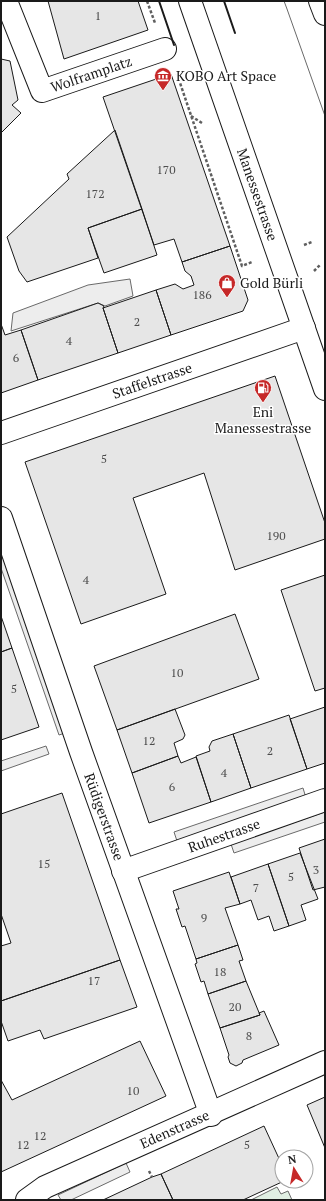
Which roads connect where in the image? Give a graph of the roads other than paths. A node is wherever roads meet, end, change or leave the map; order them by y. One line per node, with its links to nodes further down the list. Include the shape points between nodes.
1 (6, 1): 5 (main road, Wolframplatz, via 42,91)
2 (190, 1): 6 (main road, Manessestrasse)
3 (320, 1): 4 (main road)
4 (325, 14)
5 (165, 49)
6 (304, 328): 7 (main road, Manessestrasse); 8 (main road, Staffelstrasse)
7 (325, 389)
8 (1, 433)
9 (1, 518): 11 (main road, Rüdigerstrasse)
10 (325, 800): 11 (main road, Ruhestrasse)
11 (123, 872): 13 (main road, Rüdigerstrasse)
12 (325, 1062): 13 (main road, Edenstrasse)
13 (211, 1114): 14 (main road, Edenstrasse, via 45,1187)
14 (27, 1200)

